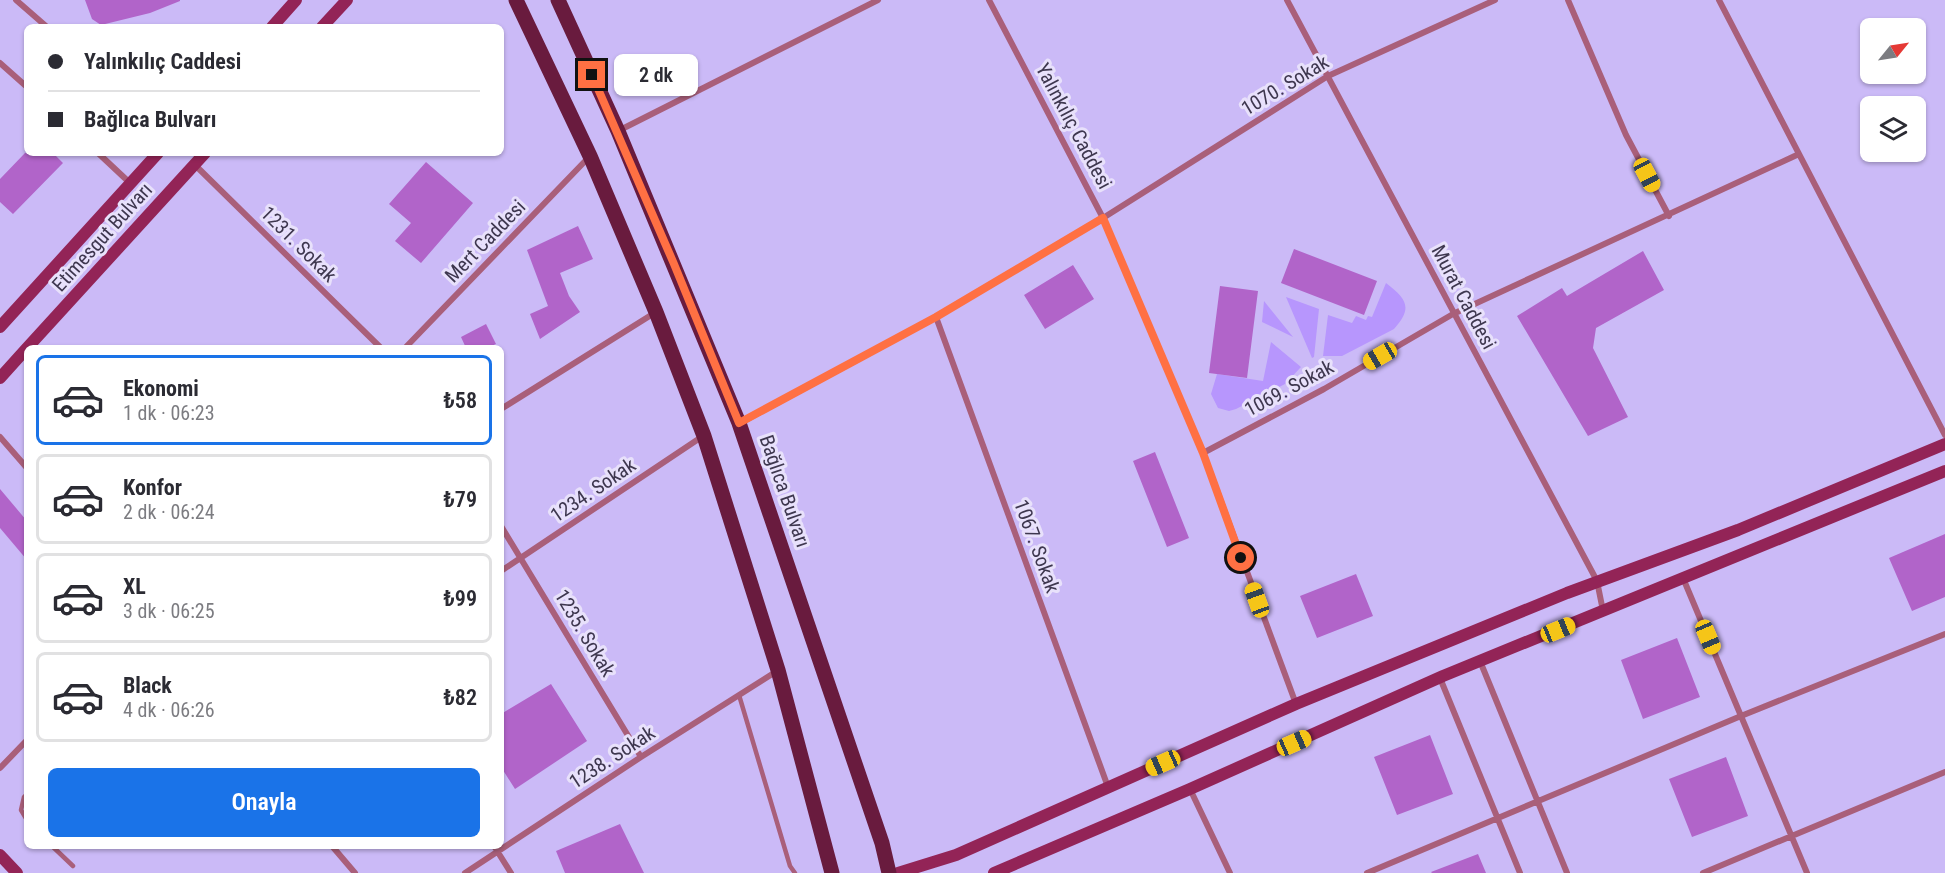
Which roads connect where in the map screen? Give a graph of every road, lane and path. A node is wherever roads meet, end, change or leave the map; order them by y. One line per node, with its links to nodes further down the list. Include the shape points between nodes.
1 (16, 0): 12 (street)
2 (296, 0): 13 (main road)
3 (347, 0): 14 (main road)
4 (516, 0): 23 (main road)
5 (558, 0): 18 (main road, Bağlıca Bulvarı)
6 (878, 0): 18 (street)
7 (989, 0): 27 (street, Yalınkılıç Caddesi)
8 (1287, 0): 16 (street, Murat Caddesi)
9 (1494, 0): 16 (street, 1070. Sokak)
10 (1568, 0): 26 (street, via 1626,135)
11 (1719, 0): 19 (street)
12 (44, 24)
13 (275, 24)
14 (325, 24)
15 (0, 63): 17 (street)
16 (1328, 76): 27 (street, 1070. Sokak); 29 (street, Murat Caddesi)
17 (24, 84)
18 (618, 131): 38 (main road, Bağlıca Bulvarı)
19 (1799, 154): 26 (street, 1069. Sokak); 39 (street)
20 (101, 156): 25 (street)
21 (155, 156): 25 (main road, Etimesgut Bulvarı)
22 (202, 156): 24 (main road, Etimesgut Bulvarı)
23 (590, 156): 28 (main road); 34 (street, Mert Caddesi)
24 (194, 164): 32 (main road, Etimesgut Bulvarı); 33 (street, 1231. Sokak)
25 (131, 183): 31 (main road, Etimesgut Bulvarı)
26 (1669, 216): 29 (street, 1069. Sokak)
27 (1103, 218): 30 (street, 1070. Sokak); 43 (street, Yalınkılıç Caddesi)
28 (656, 312): 37 (street); 40 (main road)
29 (1453, 314): 43 (street, 1069. Sokak); 50 (street, Murat Caddesi)
30 (936, 317): 38 (street, 1070. Sokak); 63 (street, 1067. Sokak)
31 (0, 327)
32 (30, 345)
33 (378, 345)
34 (408, 345)
35 (24, 351): 36 (main road, Etimesgut Bulvarı)
36 (0, 378)
37 (504, 407)
38 (739, 423): 82 (main road, Bağlıca Bulvarı)
39 (1945, 435)
40 (704, 436): 47 (street, 1234. Sokak); 54 (main road)
41 (0, 437): 44 (street)
42 (1945, 444): 50 (main road, via 1738,530)
43 (1203, 453): 57 (street, Yalınkılıç Caddesi)
44 (24, 465)
45 (1945, 471): 49 (main road)
46 (504, 531): 47 (street, 1235. Sokak)
47 (520, 558): 48 (street, 1234. Sokak); 60 (street, 1235. Sokak)
48 (504, 569)
49 (1683, 578): 51 (main road); 58 (street)
50 (1597, 581): 51 (street, Murat Caddesi); 57 (main road)
51 (1604, 612): 53 (main road)
52 (1945, 634): 58 (street)
53 (1480, 661): 55 (main road); 66 (street)
54 (778, 670): 56 (street, 1238. Sokak); 81 (main road)
55 (1440, 678): 64 (main road); 68 (street)
56 (739, 695): 60 (street, 1238. Sokak); 80 (lane)
57 (1296, 704): 63 (main road)
58 (1742, 716): 66 (street); 69 (street)
59 (24, 743): 61 (street)
60 (641, 757): 70 (street, 1238. Sokak)
61 (0, 768)
62 (1945, 772): 69 (street)
63 (1108, 787): 83 (main road, via 956,855)
64 (1190, 789): 84 (main road); 85 (street)
65 (24, 797): 67 (lane)
66 (1538, 801): 68 (street); 88 (street)
67 (24, 815)
68 (1497, 818): 86 (street); 87 (street)
69 (1792, 836): 89 (street); 90 (street)
70 (504, 844)
71 (55, 849): 75 (lane)
72 (335, 849): 77 (street)
73 (496, 849): 78 (street, 1238. Sokak); 79 (street)
74 (0, 855): 76 (main road)
75 (72, 866)
76 (17, 873)
77 (355, 873)
78 (465, 873)
79 (511, 873)
80 (795, 873)
81 (832, 873)
82 (889, 873)
83 (898, 873)
84 (994, 873)
85 (1230, 873)
86 (1367, 873)
87 (1520, 873)
88 (1567, 873)
89 (1703, 873)
90 (1807, 873)

